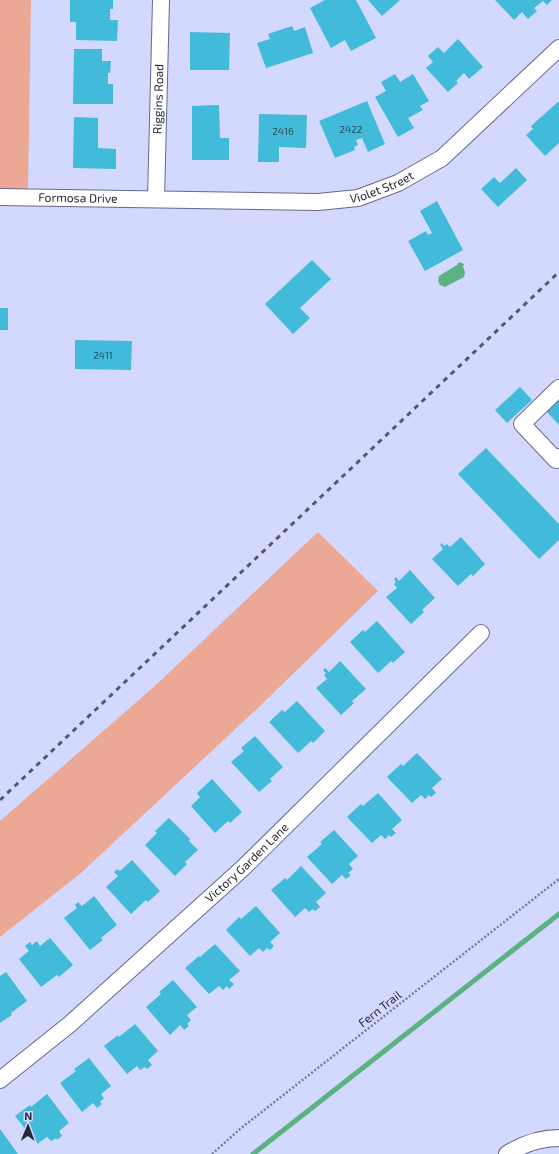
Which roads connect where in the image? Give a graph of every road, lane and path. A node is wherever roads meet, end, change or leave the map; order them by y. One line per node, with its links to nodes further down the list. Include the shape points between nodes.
1 (161, 0): 4 (street, Riggins Road)
2 (559, 48): 4 (street, Violet Street, via 442,158 398,183 365,196 318,202)
3 (0, 197): 4 (street, Formosa Drive)
4 (156, 199)
5 (559, 388): 6 (street, via 522,424 556,460)
6 (559, 457)
7 (481, 633): 9 (street, Victory Garden Lane, via 243,868 70,1024)
8 (559, 879): 11 (path, Fern Trail)
9 (0, 1080)
10 (559, 1138): 12 (street, via 520,1146)
11 (212, 1154)
12 (507, 1154)

